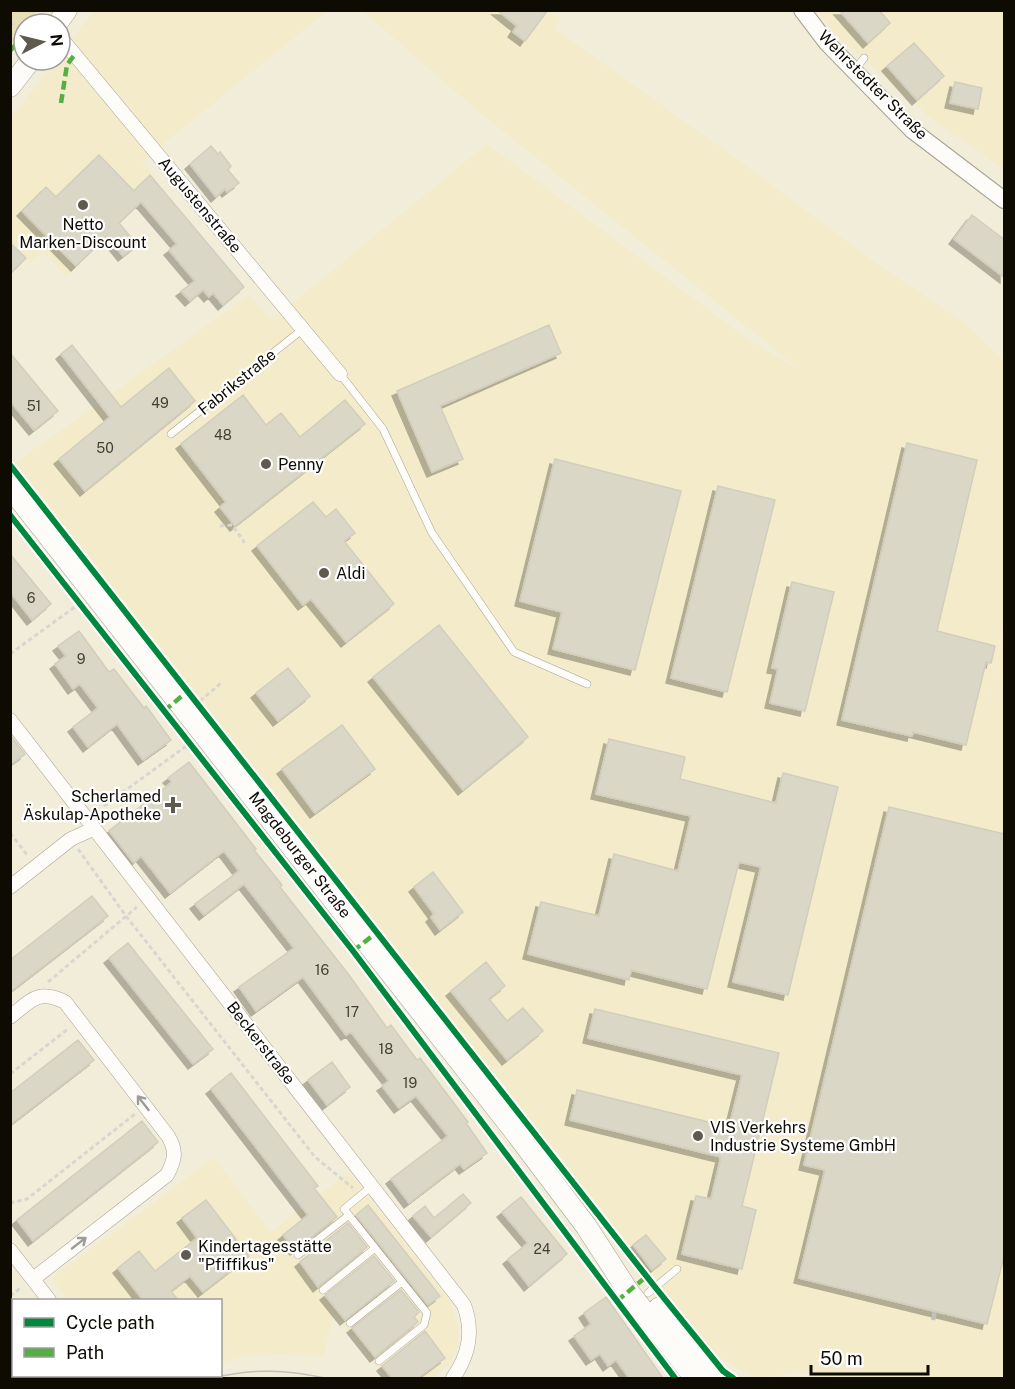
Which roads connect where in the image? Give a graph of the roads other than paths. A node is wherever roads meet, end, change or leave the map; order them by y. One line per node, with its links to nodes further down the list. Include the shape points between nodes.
1 (802, 10): 5 (street, Wehrstedter Straße, via 827,43 859,64 912,130)
2 (72, 52): 6 (street, Augustenstraße)
3 (22, 72): 4 (main road)
4 (10, 87)
5 (1005, 200)
6 (303, 329): 7 (street, Augustenstraße); 8 (lane, Fabrikstraße)
7 (339, 374): 10 (lane, via 383,429 432,533 514,652)
8 (171, 434)
9 (10, 487): 17 (main road, Magdeburger Straße)
10 (587, 684)
11 (10, 720): 12 (street, Beckerstraße)
12 (93, 828): 13 (street, via 71,839); 15 (street, Beckerstraße)
13 (10, 887)
14 (10, 1017): 22 (street, one-way to 14, via 167,1175 174,1162 174,1147 65,1002 43,995)
15 (367, 1190): 16 (lane, via 344,1209); 29 (street, Beckerstraße, via 464,1305 470,1322 469,1336)
16 (349, 1215): 18 (lane); 20 (lane)
17 (586, 1226): 25 (main road, Magdeburger Straße); 30 (main road, Magdeburger Straße, via 628,1291)
18 (375, 1248): 23 (lane); 24 (lane)
19 (10, 1250): 22 (street)
20 (298, 1255)
21 (677, 1269): 25 (lane)
22 (33, 1279): 26 (street)
23 (402, 1282): 27 (lane); 28 (lane, via 427,1313 424,1325)
24 (323, 1290)
25 (648, 1293): 31 (main road, Magdeburger Straße)
26 (48, 1299)
27 (350, 1323)
28 (380, 1361)
29 (453, 1378)
30 (695, 1378)
31 (714, 1378)

